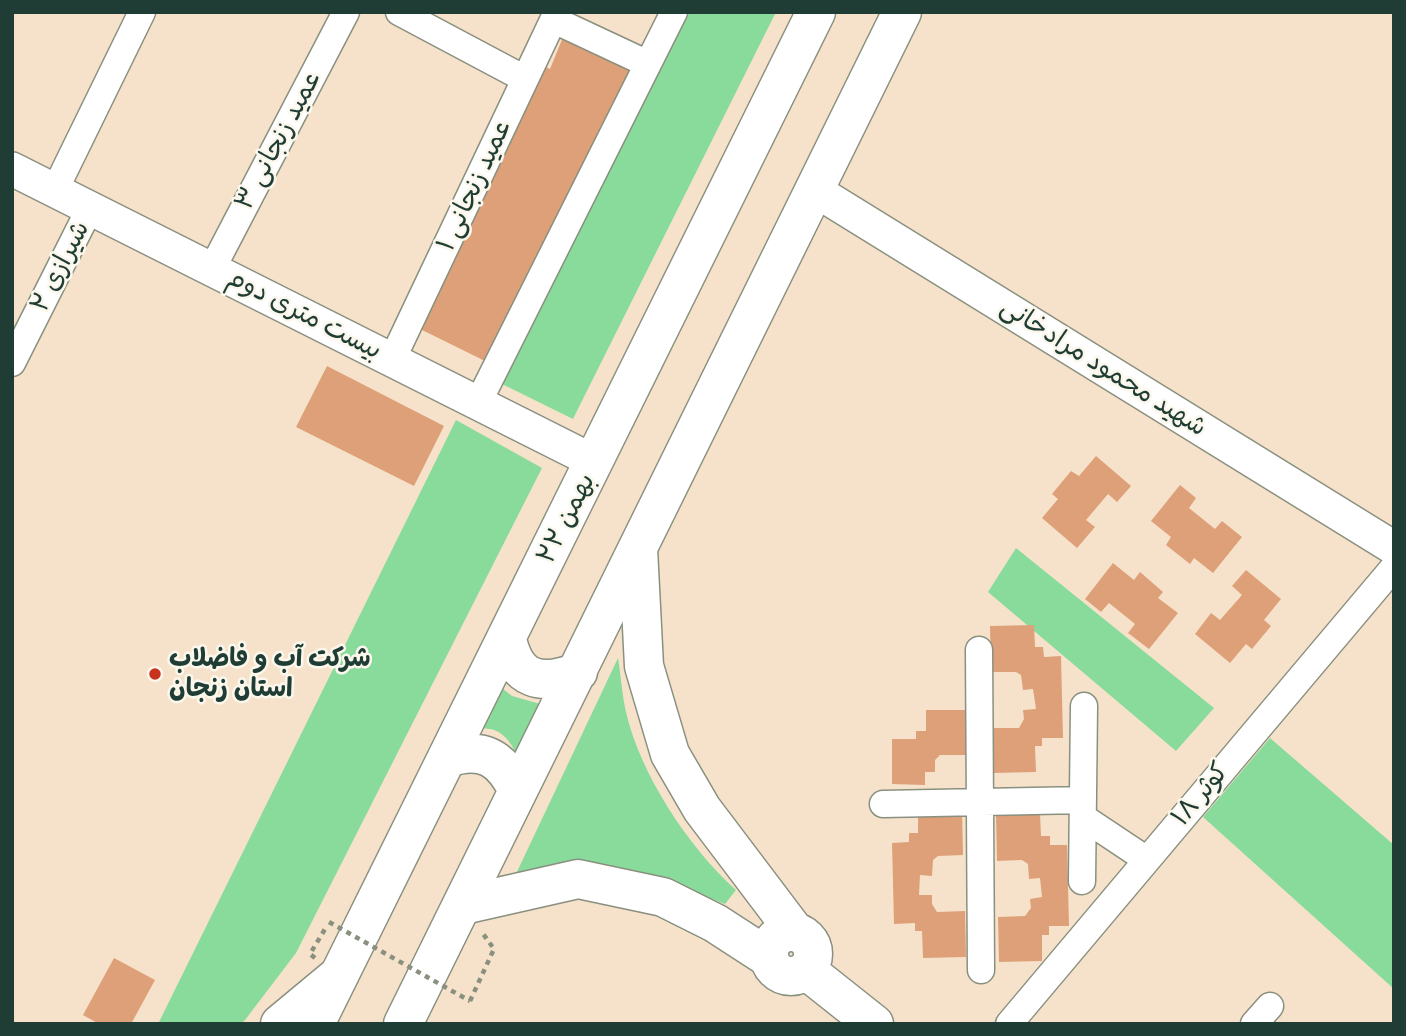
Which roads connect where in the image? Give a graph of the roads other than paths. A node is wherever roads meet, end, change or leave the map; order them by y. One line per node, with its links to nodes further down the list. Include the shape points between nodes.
1 (142, 12): 12 (street)
2 (345, 12): 14 (street, عمید زنجانی ۳)
3 (399, 12): 9 (street)
4 (674, 12): 8 (street)
5 (817, 12): 18 (main road, ۲۲ بهمن)
6 (902, 12): 11 (main road)
7 (555, 16): 8 (street); 9 (street, عمید زنجانی ۱)
8 (648, 64): 17 (street)
9 (526, 79): 15 (street, عمید زنجانی ۱)
10 (12, 169): 12 (street, بیست متری دوم)
11 (813, 189): 19 (main road); 20 (street, شهید محمود مرادخانی)
12 (55, 190): 13 (street, بیست متری دوم)
13 (90, 208): 14 (street, بیست متری دوم); 16 (street, شیرازی ۲)
14 (212, 269): 15 (street, بیست متری دوم)
15 (392, 360): 17 (street, بیست متری دوم)
16 (12, 363)
17 (478, 403): 18 (street, بیست متری دوم)
18 (595, 462): 22 (main road, ۲۲ بهمن)
19 (638, 548): 24 (main road); 34 (main road, via 644,666 670,754)
20 (1394, 548)
21 (1394, 567): 31 (street, کوثر ۱۸)
22 (506, 639): 24 (main road, via 514,659 529,675 557,679); 26 (main road, ۲۲ بهمن)
23 (979, 650): 28 (street)
24 (578, 671): 27 (main road)
25 (1084, 706): 30 (street)
26 (447, 758): 27 (main road, via 474,752 488,756 510,774); 35 (main road, ۲۲ بهمن)
27 (518, 791): 33 (main road)
28 (978, 802): 29 (street); 30 (street); 36 (street)
29 (883, 804)
30 (1084, 809): 31 (street); 32 (street)
31 (1147, 860): 41 (street, کوثر ۱۸)
32 (1082, 881)
33 (463, 905): 34 (main road, via 578,879 663,897 715,923); 39 (main road)
34 (782, 945): 40 (main road, via 773,967 789,976 806,970)
35 (324, 964): 37 (main road); 38 (main road, ۲۲ بهمن)
36 (981, 971)
37 (280, 1024)
38 (314, 1024)
39 (403, 1024)
40 (874, 1024)
41 (1009, 1024)

